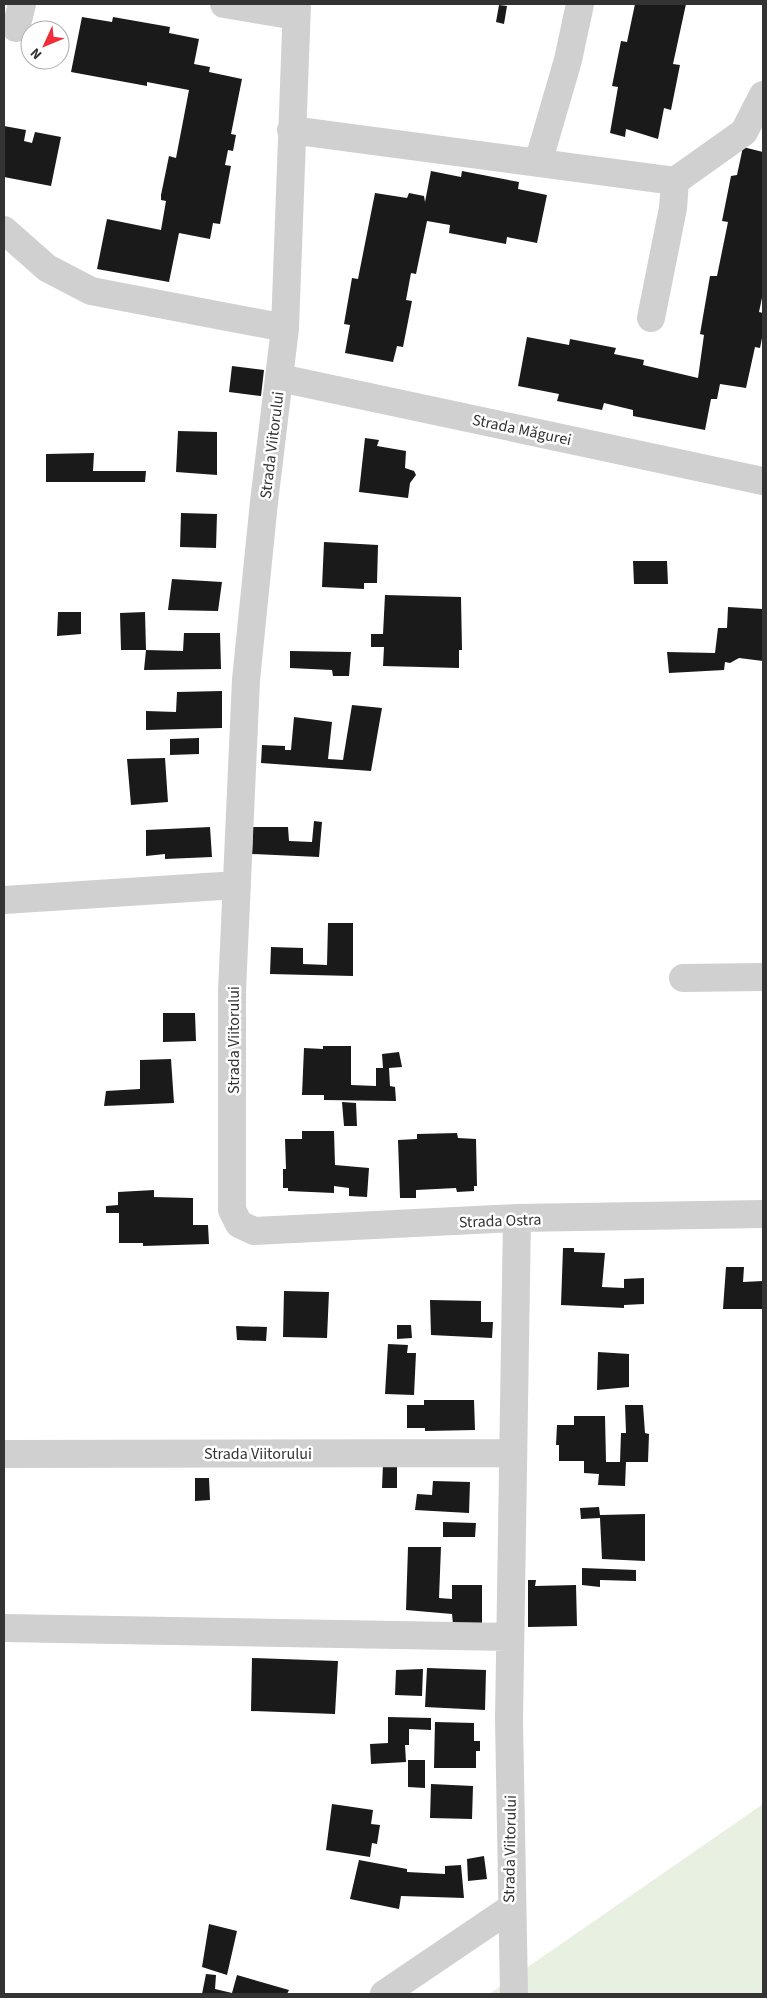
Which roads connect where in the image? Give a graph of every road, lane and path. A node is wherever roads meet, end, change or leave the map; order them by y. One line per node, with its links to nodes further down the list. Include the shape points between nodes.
1 (224, 4): 3 (street)
2 (580, 4): 6 (street, via 568,60)
3 (297, 10): 5 (street, Strada Viitorului)
4 (763, 95): 7 (street, via 744,132)
5 (291, 130): 6 (street); 10 (street, Strada Viitorului)
6 (538, 163): 7 (street)
7 (675, 181): 9 (street, via 673,208)
8 (4, 230): 10 (street, via 47,268 91,291)
9 (651, 318)
10 (285, 328): 11 (street, Strada Viitorului)
11 (280, 378): 12 (street, Strada Măgurei); 13 (street, Strada Viitorului, via 246,680)
12 (763, 481)
13 (237, 885): 14 (street); 19 (street, Strada Viitorului, via 232,991 232,1210)
14 (4, 900)
15 (763, 977): 16 (street)
16 (683, 978)
17 (763, 1214): 18 (street, Strada Ostra)
18 (517, 1218): 19 (street, Strada Ostra, via 254,1231); 20 (street, Strada Viitorului)
19 (239, 1224)
20 (513, 1453): 21 (street, Strada Viitorului); 23 (street, Strada Viitorului)
21 (4, 1454)
22 (4, 1628): 23 (street)
23 (510, 1637): 24 (street, Strada Viitorului)
24 (511, 1908): 25 (street, Strada Viitorului); 26 (street)
25 (384, 1994)
26 (514, 1994)

